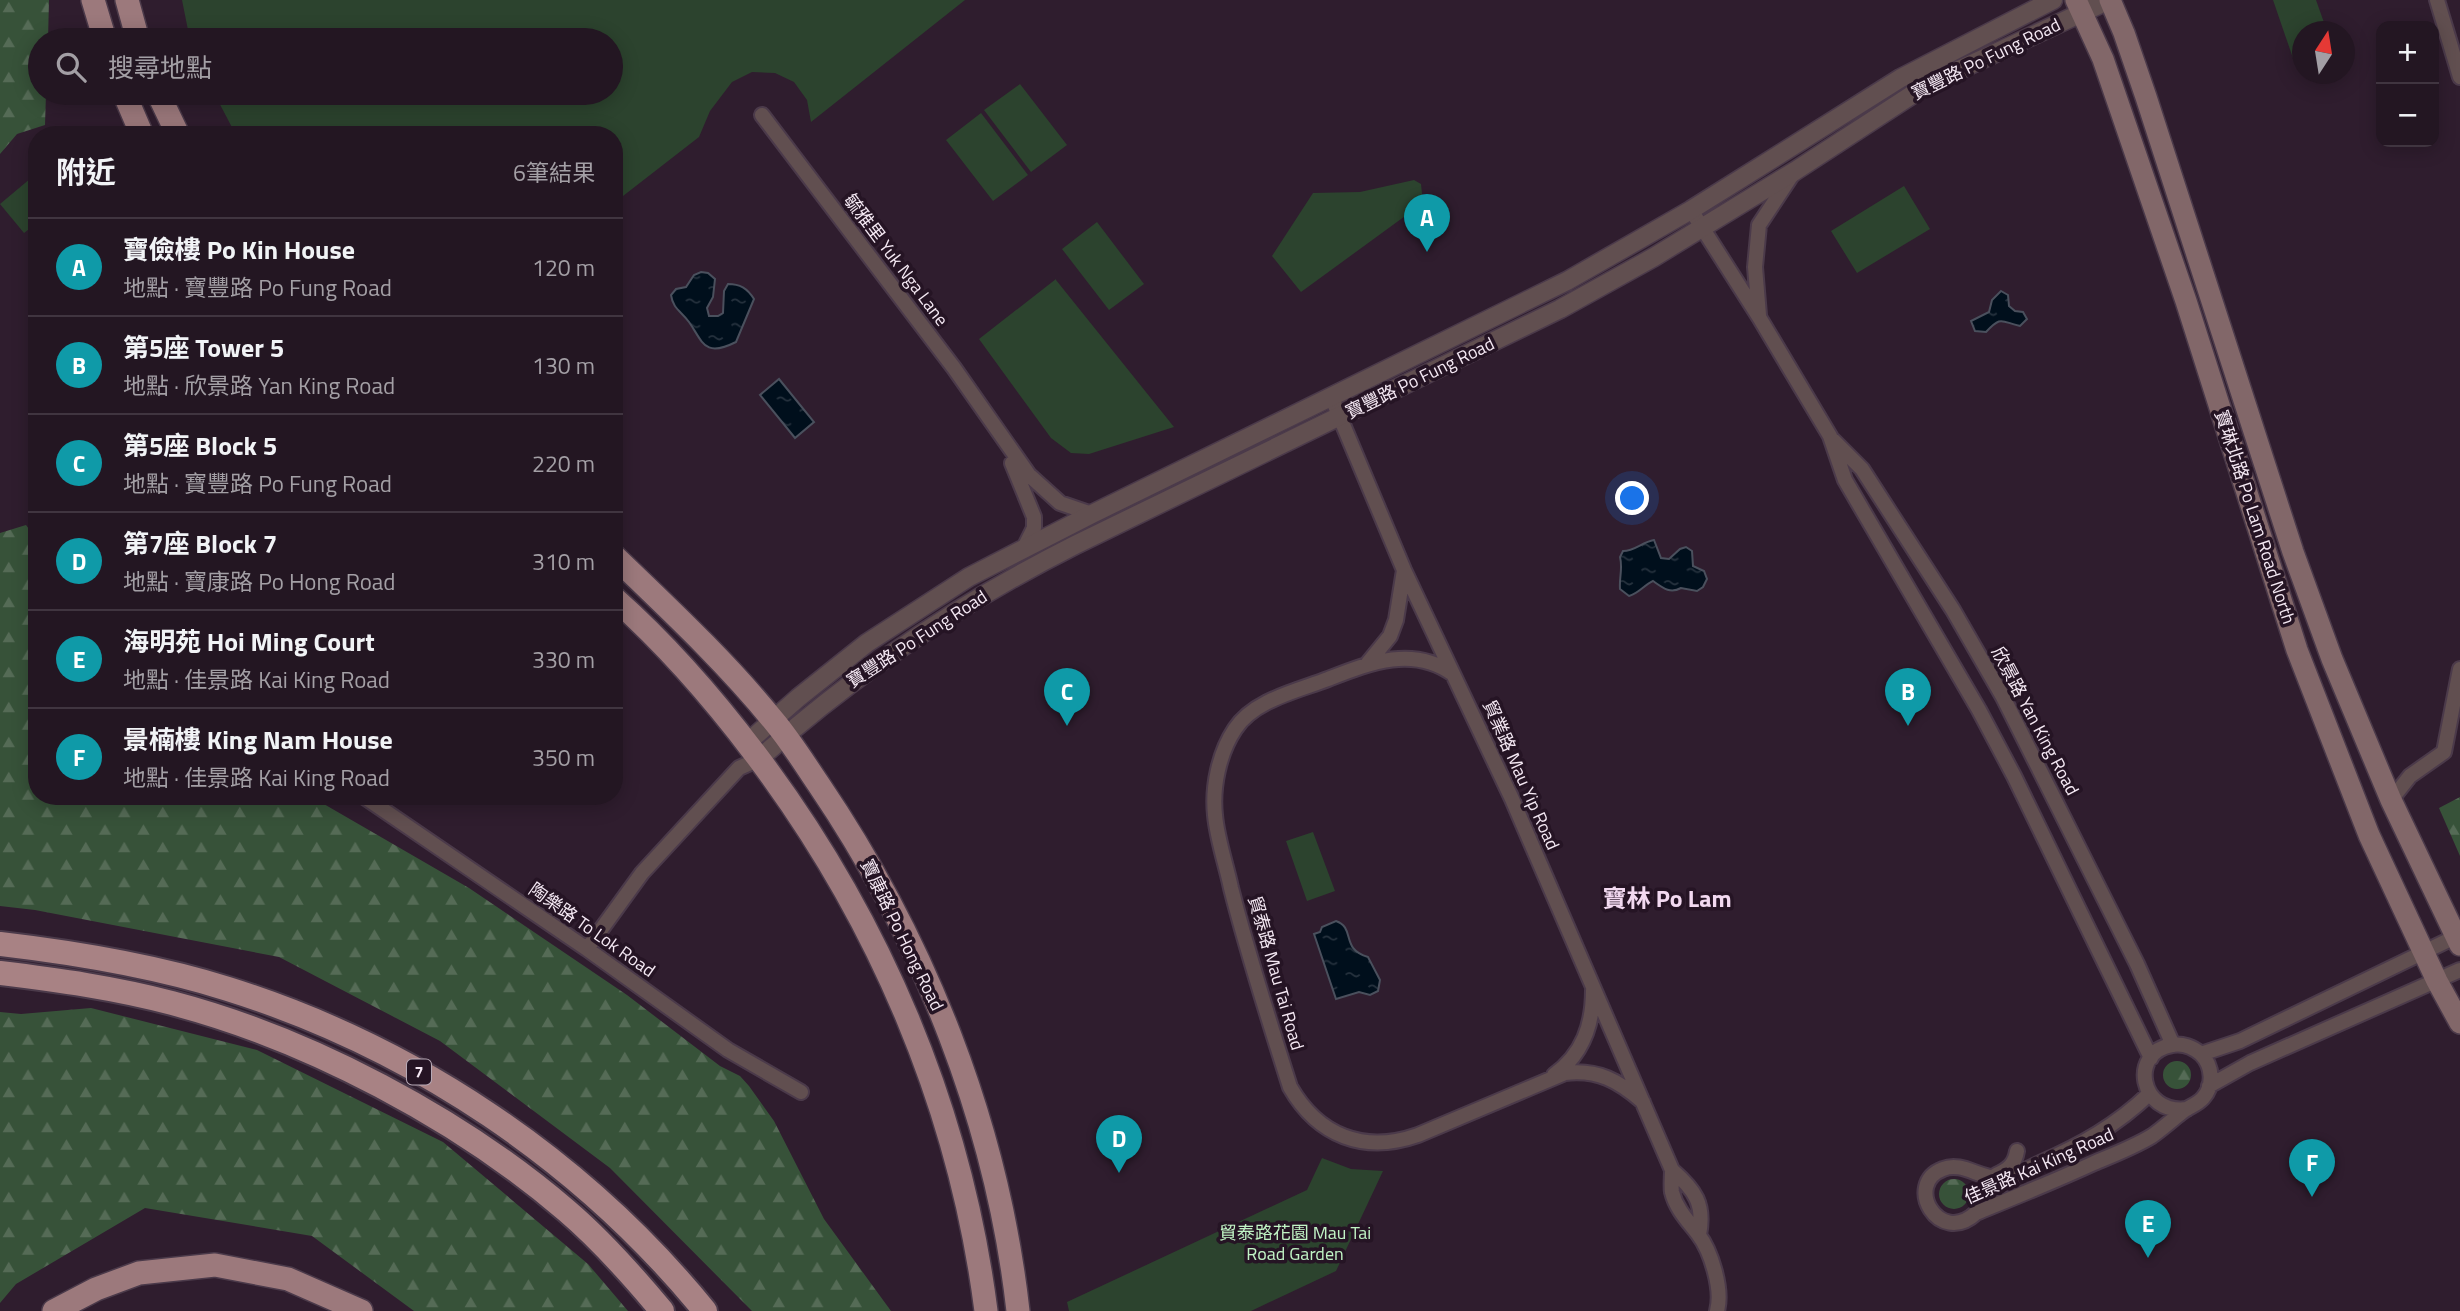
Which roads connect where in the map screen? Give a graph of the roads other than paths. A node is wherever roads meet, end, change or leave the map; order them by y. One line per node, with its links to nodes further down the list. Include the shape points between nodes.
1 (93, 0): 7 (main road)
2 (127, 0): 8 (main road)
3 (2053, 0): 16 (street, 寶豐路 Po Fung Road, via 1890,84)
4 (2109, 0): 6 (street, 寶豐路 Po Fung Road); 33 (main road, 寶琳北路 Po Lam Road North, via 2146,97 2294,552 2332,659)
5 (2437, 0): 9 (street)
6 (2079, 6): 15 (street, 寶豐路 Po Fung Road, via 1927,85); 38 (main road, 寶琳北路 Po Lam Road North, via 2103,59 2186,301 2297,650 2369,835)
7 (101, 28)
8 (135, 28)
9 (2460, 76)
10 (129, 105): 13 (main road)
11 (164, 105): 14 (main road)
12 (762, 115): 21 (street, 毓雅里 Yuk Nga Lane)
13 (138, 126)
14 (174, 126)
15 (1795, 171): 17 (street, 寶豐路 Po Fung Road); 18 (street, 欣景路 Yan King Road, via 1759,225 1755,267)
16 (1691, 210): 17 (street, 欣景路 Yan King Road); 19 (street, 寶豐路 Po Fung Road, via 1544,293)
17 (1702, 228): 18 (street, 欣景路 Yan King Road); 20 (street, 寶豐路 Po Fung Road, via 1560,309)
18 (1759, 317): 22 (street, 欣景路 Yan King Road)
19 (1331, 396): 20 (street, 貿業路 Mau Yip Road); 23 (street, 寶豐路 Po Fung Road)
20 (1341, 417): 26 (street, 貿業路 Mau Yip Road); 31 (street, 寶豐路 Po Fung Road, via 990,591)
21 (996, 430): 23 (street, 毓雅里 Yuk Nga Lane, via 1050,496); 24 (street, 毓雅里 Yuk Nga Lane, via 1034,517)
22 (1830, 436): 44 (street, 欣景路 Yan King Road, via 1862,469 2003,697 2137,964); 46 (street, 欣景路 Yan King Road, via 1845,480 2010,767)
23 (1092, 513): 24 (street, 寶豐路 Po Fung Road)
24 (1024, 548): 31 (street, 寶豐路 Po Fung Road, via 867,642)
25 (623, 565): 31 (main road, 寶康路 Po Hong Road)
26 (1404, 570): 28 (street, 貿泰路 Mau Tai Road, via 1390,636); 30 (street, 貿業路 Mau Yip Road)
27 (623, 607): 32 (main road, 寶康路 Po Hong Road, via 698,682)
28 (1368, 663): 30 (street, 貿泰路 Mau Tai Road, via 1417,658); 47 (street, 貿泰路 Mau Tai Road, via 1252,711 1236,728 1220,760 1215,815 1220,840 1290,1087 1307,1112 1330,1130 1381,1143 1418,1135)
29 (2460, 669): 33 (street, via 2444,752 2410,776)
30 (1453, 674): 42 (street, 貿業路 Mau Yip Road)
31 (779, 728): 32 (street, 寶豐路 Po Fung Road); 60 (main road, 寶康路 Po Hong Road, via 862,851 929,985 984,1140)
32 (748, 757): 37 (street, 寶豐路 Po Fung Road, via 642,873); 59 (main road, 寶康路 Po Hong Road, via 800,815 839,877 919,1044 959,1174)
33 (2391, 800): 35 (main road, 寶琳北路 Po Lam Road North)
34 (376, 805): 37 (street, 陶樂路 To Lok Road)
35 (2457, 941): 38 (street)
36 (0, 944): 58 (highway, 7, via 159,971 263,1001 418,1071 483,1111 572,1177 643,1242)
37 (587, 949): 49 (street, 陶樂路 To Lok Road, via 728,1050)
38 (2424, 951): 41 (main road, 寶琳北路 Po Lam Road North); 45 (street, via 2240,1041)
39 (2460, 971): 41 (street, 佳景路 Kai King Road)
40 (0, 973): 57 (highway, 7, via 144,996 208,1014 305,1051 389,1091 504,1163 567,1211)
41 (2437, 981): 43 (main road, 寶琳北路 Po Lam Road North); 48 (street, 佳景路 Kai King Road, via 2250,1063)
42 (1593, 985): 47 (street, 貿泰路 Mau Tai Road, via 1593,1012 1584,1042); 51 (street, 貿業路 Mau Yip Road)
43 (2460, 1023)
44 (2172, 1045): 45 (street); 46 (street)
45 (2200, 1054): 48 (street, via 2209,1068)
46 (2151, 1058): 50 (street, via 2144,1080)
47 (1552, 1077): 51 (street, 貿泰路 Mau Tai Road, via 1578,1072 1605,1076)
48 (2209, 1086): 52 (street, 佳景路 Kai King Road, via 2202,1099)
49 (802, 1092)
50 (2149, 1094): 52 (street, via 2161,1105); 54 (street, 佳景路 Kai King Road, via 2103,1132 2018,1173)
51 (1643, 1102): 61 (street, 貿業路 Mau Yip Road, via 1672,1170 1689,1185 1703,1215 1699,1235 1717,1276)
52 (2187, 1109): 54 (street, 佳景路 Kai King Road, via 2152,1135 1966,1220 1949,1223 1928,1208 1927,1186 1938,1171 1960,1167)
53 (2017, 1151): 54 (street, via 2010,1167)
54 (1988, 1178)
55 (54, 1311): 56 (main road, via 139,1273 215,1265 288,1279)
56 (361, 1311)
57 (662, 1311)
58 (705, 1311)
59 (986, 1311)
60 (1018, 1311)
61 (1717, 1311)

